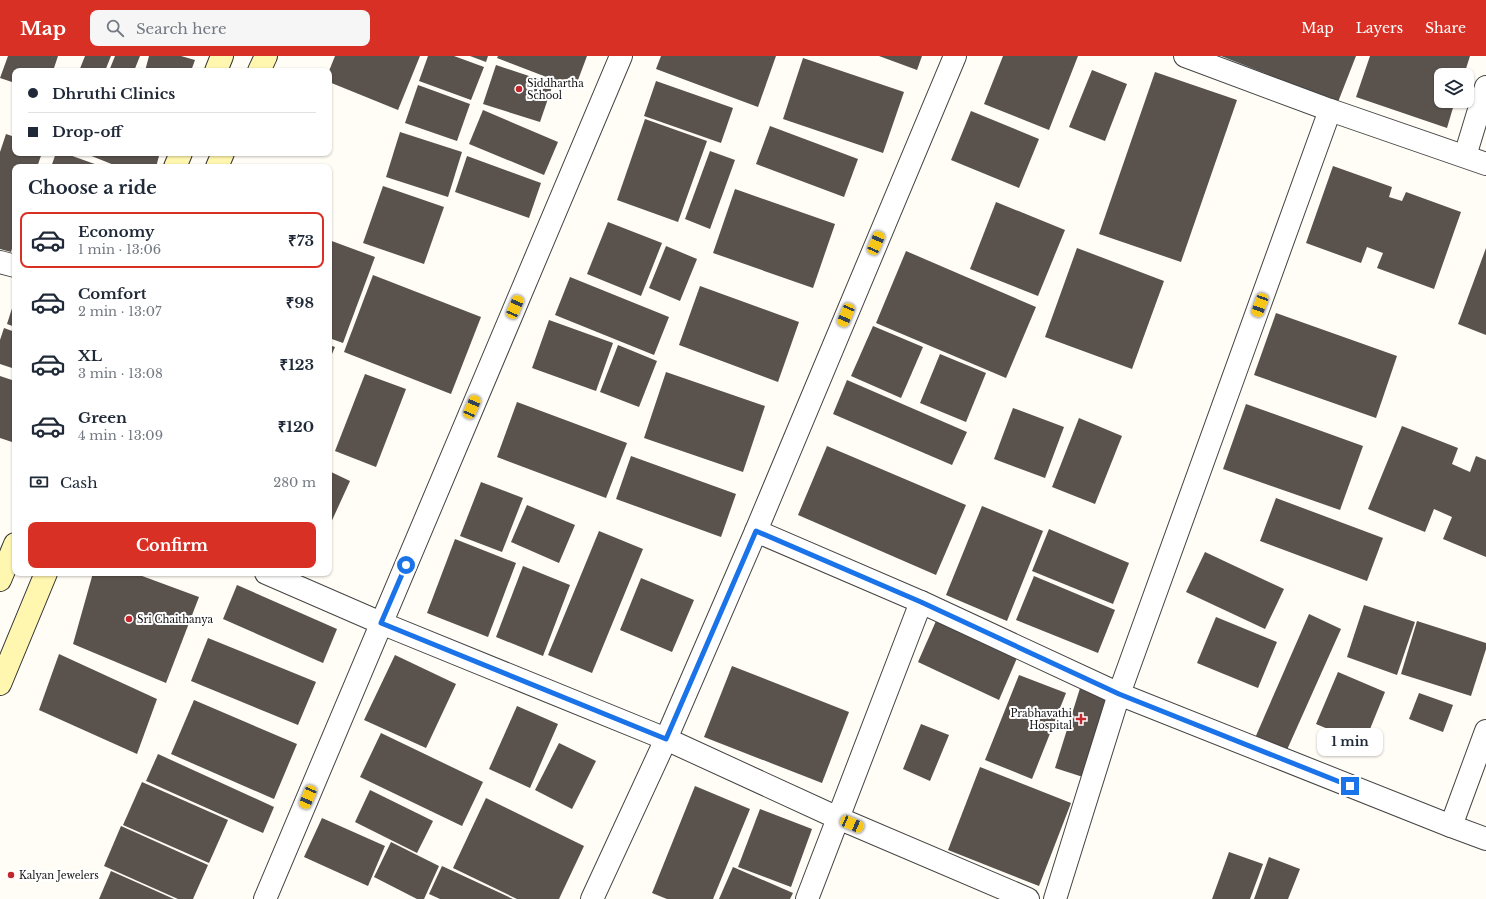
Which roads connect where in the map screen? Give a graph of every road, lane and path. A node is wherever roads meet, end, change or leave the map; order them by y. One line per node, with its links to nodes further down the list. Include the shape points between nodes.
1 (222, 56): 6 (main road)
2 (266, 56): 7 (main road)
3 (621, 56): 20 (street)
4 (955, 56): 14 (street)
5 (1185, 56): 9 (street)
6 (217, 68)
7 (260, 68)
8 (1486, 87): 10 (street)
9 (1330, 110): 10 (street); 22 (street)
10 (1465, 156): 11 (street)
11 (1486, 164)
12 (0, 262): 13 (street)
13 (12, 265)
14 (756, 531): 19 (street); 24 (street)
15 (12, 551): 18 (main road)
16 (45, 576): 21 (main road)
17 (273, 576): 20 (street)
18 (0, 580)
19 (921, 602): 22 (street); 25 (street)
20 (381, 623): 24 (street); 28 (street)
21 (0, 684)
22 (1119, 694): 26 (street); 32 (street)
23 (1486, 731): 26 (street)
24 (666, 739): 25 (street); 29 (street)
25 (838, 818): 30 (street); 31 (street)
26 (1450, 826): 27 (street)
27 (1486, 839)
28 (265, 899)
29 (592, 899)
30 (807, 899)
31 (1028, 899)
32 (1055, 899)

